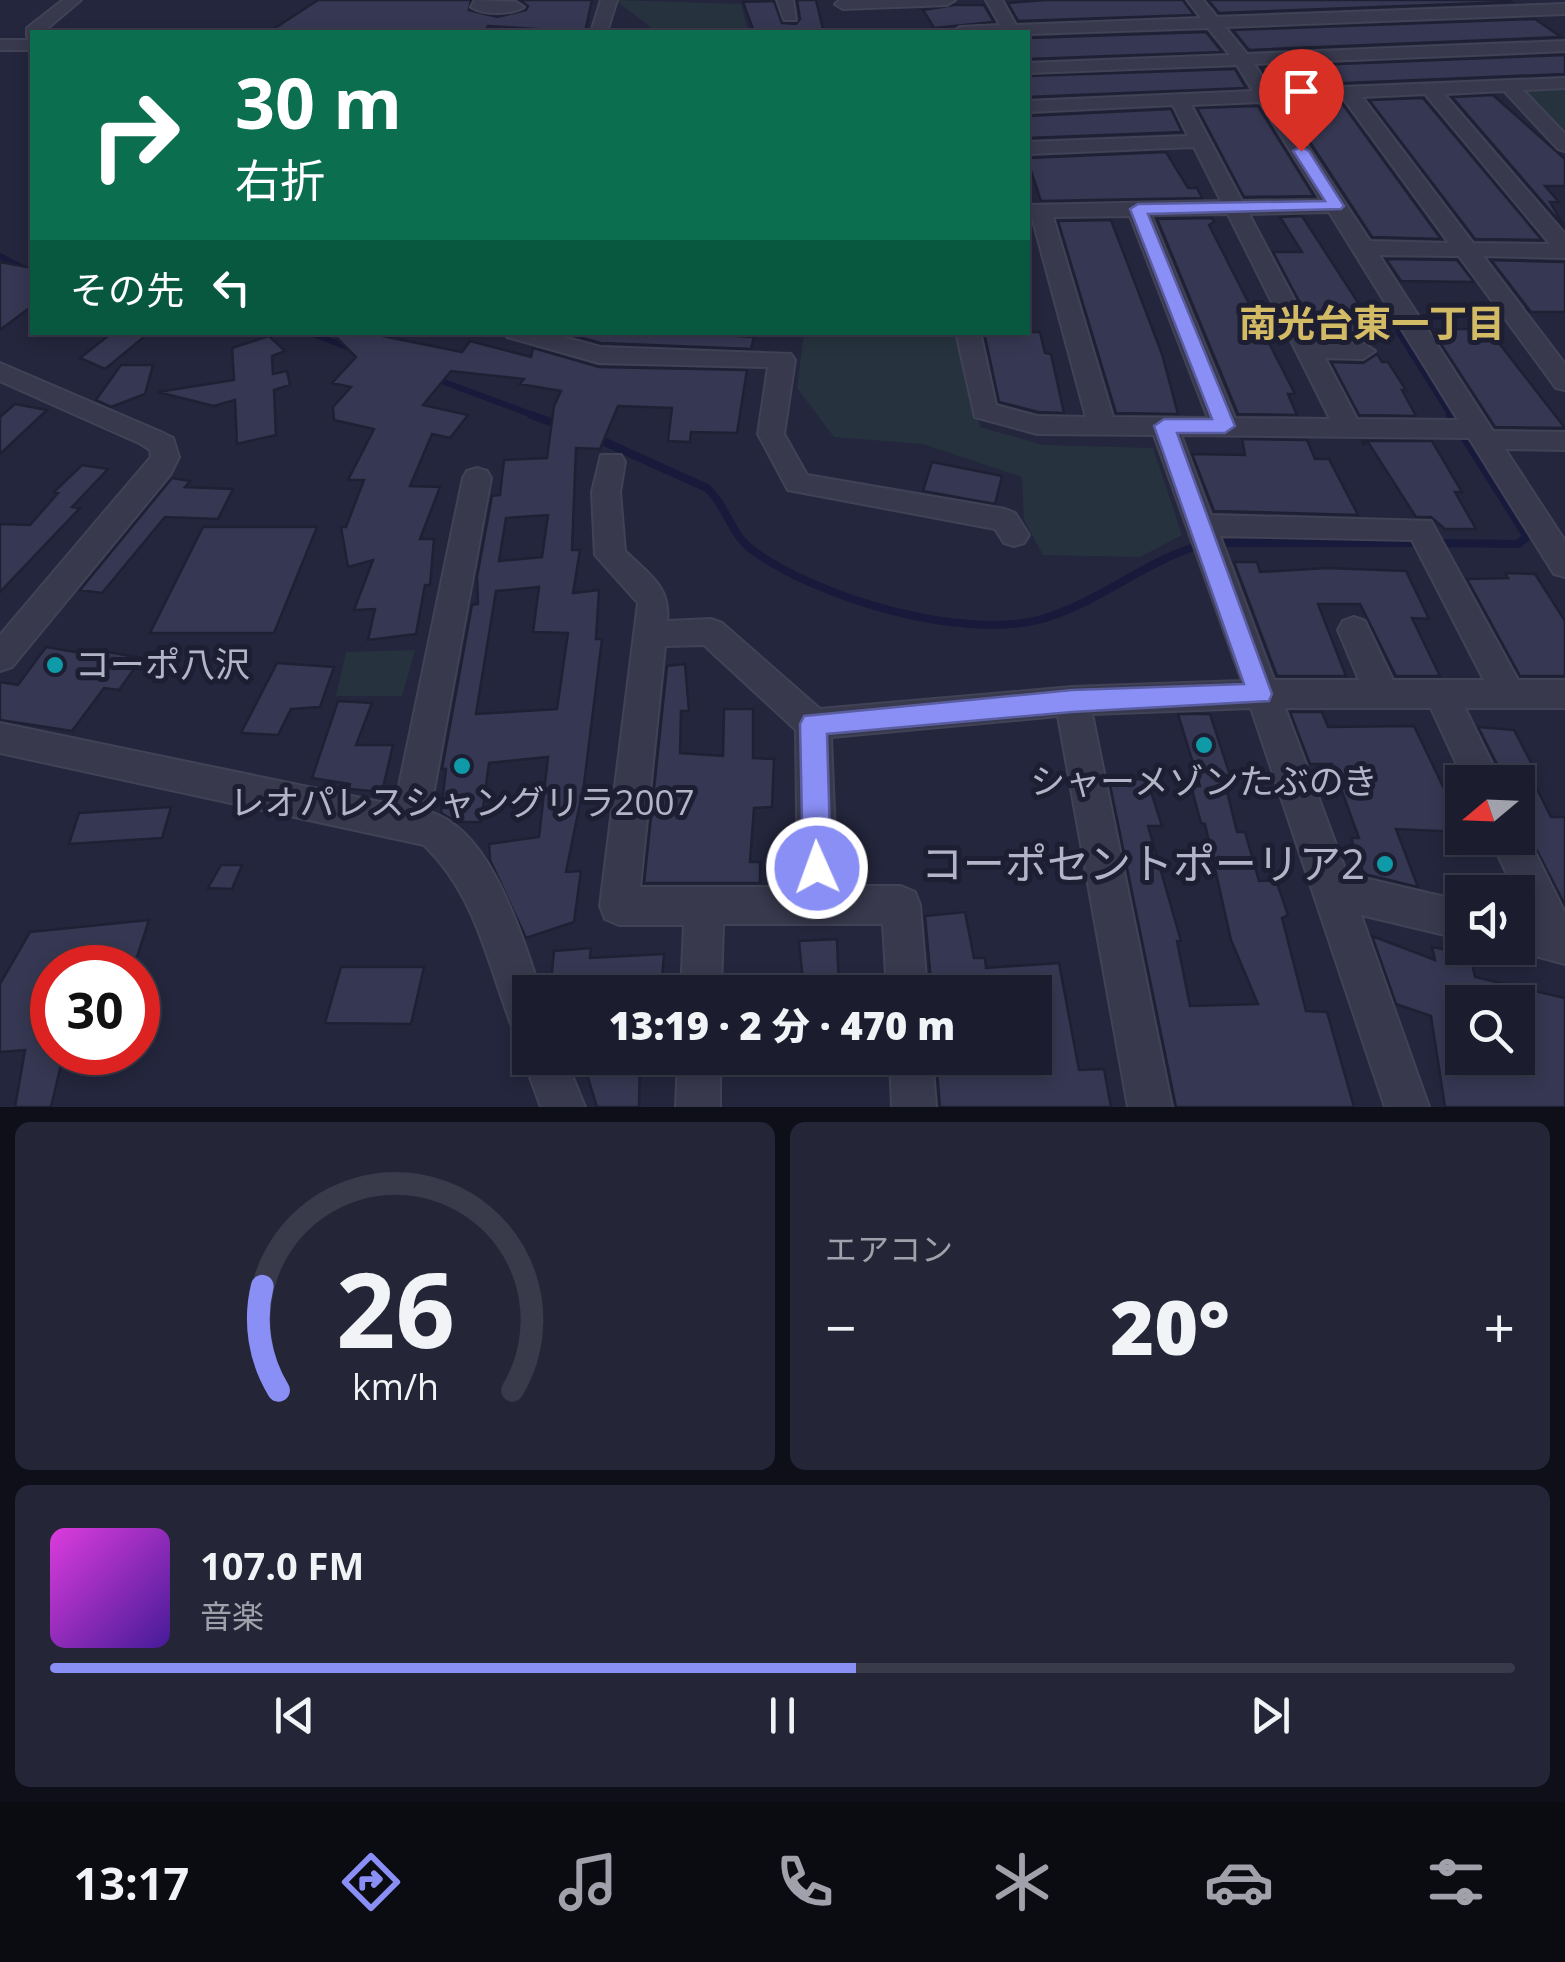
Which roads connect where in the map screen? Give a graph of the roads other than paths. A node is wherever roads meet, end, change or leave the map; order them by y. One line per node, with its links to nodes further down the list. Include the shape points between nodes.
1 (73, 0): 14 (street)
2 (483, 0): 9 (street, via 480,7)
3 (609, 0): 15 (street)
4 (947, 0): 8 (street)
5 (994, 0): 16 (street)
6 (1195, 0): 13 (street)
7 (1470, 0): 11 (street)
8 (840, 7)
9 (515, 9)
10 (1565, 9): 11 (street)
11 (1486, 12): 12 (street)
12 (1384, 16): 13 (street); 19 (street)
13 (1215, 23): 17 (street); 20 (street)
14 (37, 30)
15 (600, 30)
16 (1010, 30)
17 (1030, 30)
18 (1565, 46): 19 (street)
19 (1425, 52): 20 (street); 25 (street)
20 (1243, 60): 21 (street); 28 (street)
21 (1030, 65)
22 (1030, 67): 30 (street)
23 (1565, 83): 24 (street)
24 (1509, 86): 25 (street); 33 (street)
25 (1466, 88): 26 (street)
26 (1430, 89): 27 (street); 41 (street)
27 (1349, 93): 28 (street); 40 (street)
28 (1266, 97): 29 (street); 35 (street)
29 (1179, 100): 30 (street); 32 (street)
30 (1053, 104): 31 (street)
31 (1030, 106)
32 (1200, 141): 34 (street); 36 (street)
33 (1565, 145)
34 (1030, 148)
35 (1336, 206): 36 (street); 39 (street)
36 (1235, 208): 37 (street); 45 (street)
37 (1138, 209): 38 (street); 52 (street)
38 (1034, 211): 50 (street)
39 (1362, 248): 40 (street); 54 (street)
40 (1466, 250): 41 (street); 49 (street)
41 (1565, 250)
42 (527, 335): 47 (street, via 599,355)
43 (785, 335): 47 (street)
44 (969, 335): 50 (street, via 984,412 1037,425)
45 (1309, 350): 46 (street); 53 (street)
46 (1363, 350)
47 (782, 360): 58 (street, via 772,434 798,484 1004,520)
48 (0, 371): 63 (street, via 150,438 163,445 165,456)
49 (1565, 382)
50 (1102, 425): 51 (street)
51 (1164, 426): 52 (street); 59 (street)
52 (1225, 426): 53 (street)
53 (1348, 427): 54 (street)
54 (1468, 432): 55 (street); 60 (street)
55 (1565, 441)
56 (611, 462): 62 (street, via 610,554 654,600)
57 (477, 478): 73 (street)
58 (1014, 535)
59 (1205, 536): 64 (street); 67 (street, via 1421,529)
60 (1560, 551)
61 (1354, 630): 65 (street)
62 (650, 634): 70 (street, via 711,632); 77 (street, via 619,906)
63 (0, 658)
64 (1260, 694): 65 (street); 69 (street); 75 (street)
65 (1382, 694): 66 (street)
66 (1441, 694): 67 (street); 72 (street)
67 (1508, 694): 68 (street)
68 (1565, 694)
69 (1072, 701): 70 (street); 90 (street)
70 (813, 724): 76 (street)
71 (0, 738): 73 (street)
72 (1475, 765)
73 (409, 824): 81 (street, via 434,830 455,846 477,877)
74 (1518, 855): 80 (street)
75 (1336, 890): 78 (street); 91 (street)
76 (818, 904): 77 (street); 83 (street, via 902,905)
77 (704, 905): 82 (street)
78 (1445, 916)
79 (1535, 937): 80 (street)
80 (1562, 944)
81 (514, 975)
82 (702, 975)
83 (906, 975)
84 (550, 1075): 87 (street)
85 (699, 1075): 88 (street)
86 (912, 1075): 89 (street)
87 (562, 1107)
88 (698, 1107)
89 (914, 1107)
90 (1150, 1107)
91 (1407, 1107)

